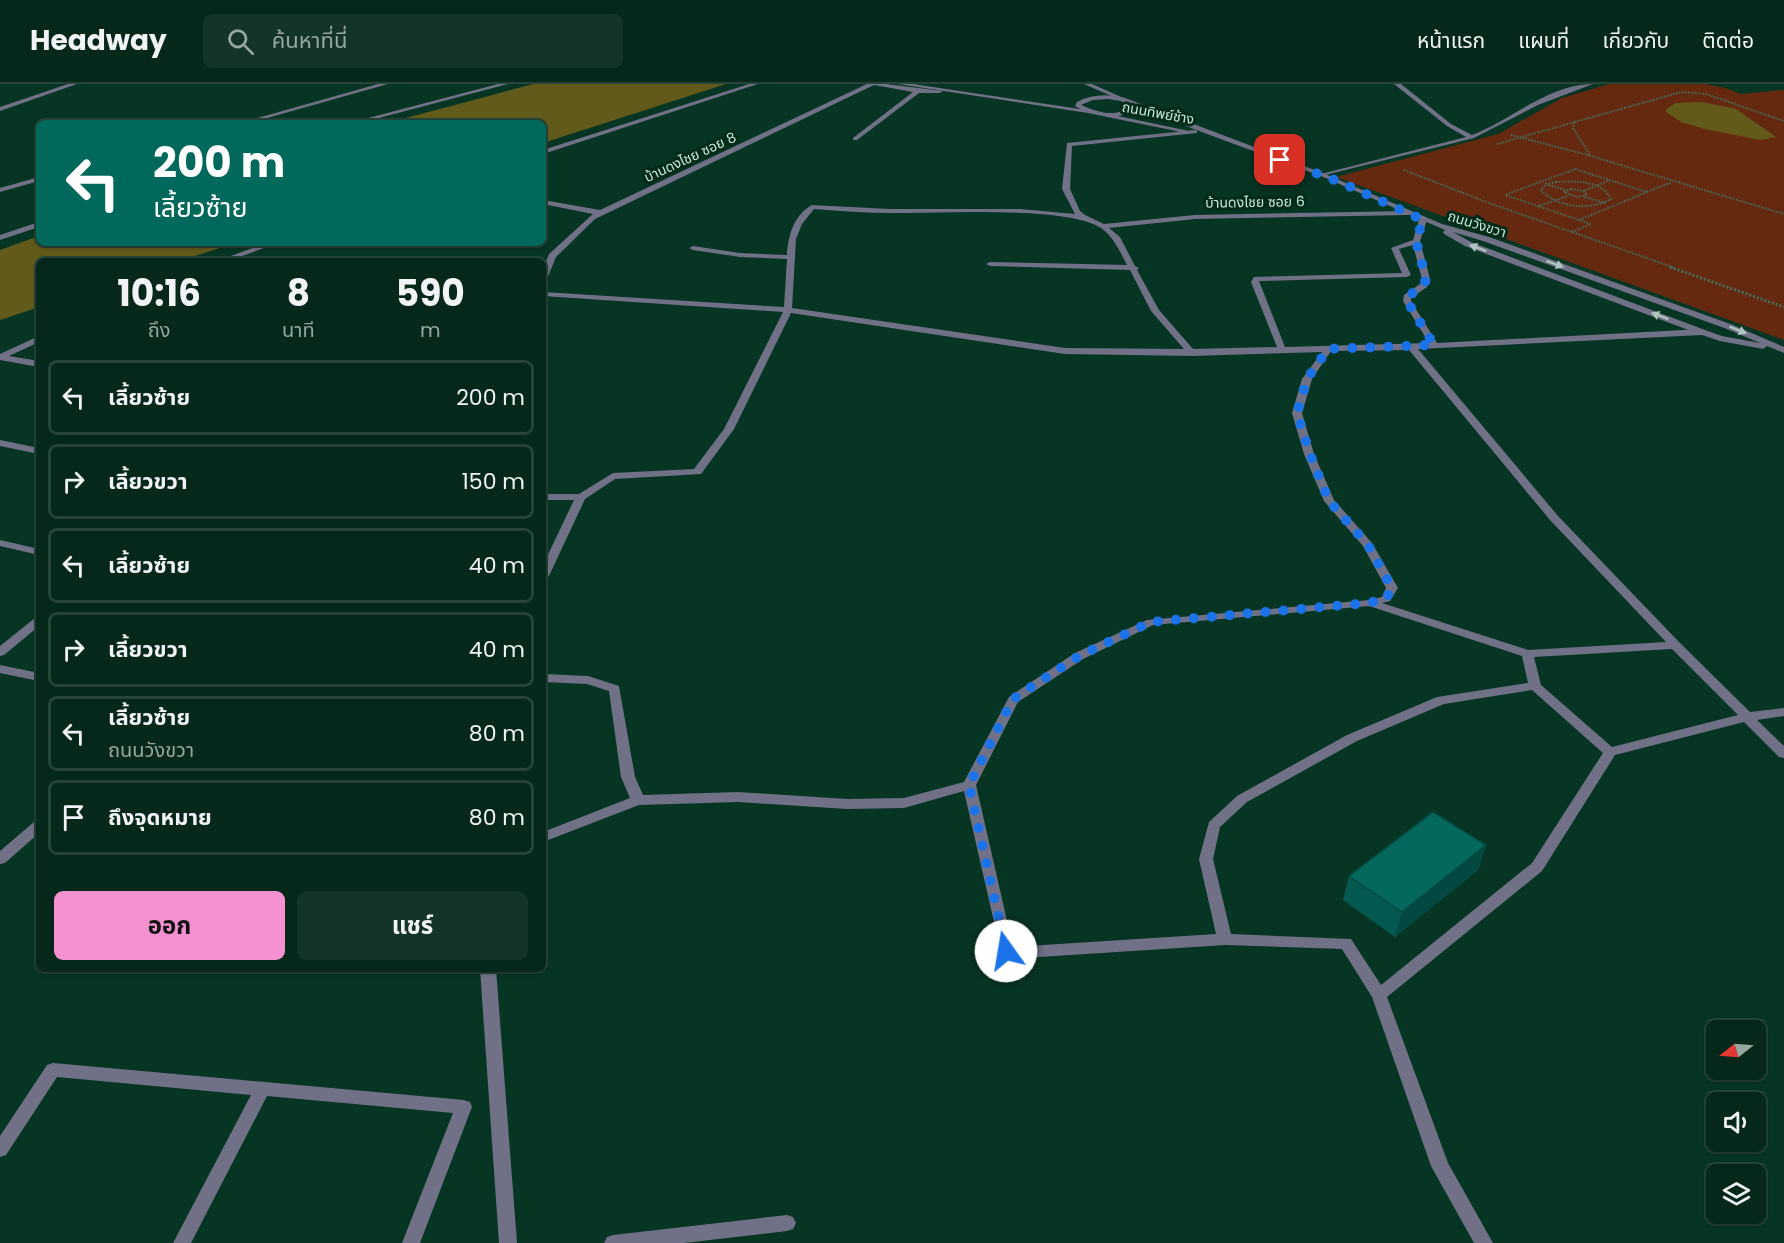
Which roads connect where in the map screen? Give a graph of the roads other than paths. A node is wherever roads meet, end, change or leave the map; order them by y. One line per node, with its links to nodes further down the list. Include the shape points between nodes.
1 (74, 84): 18 (street)
2 (385, 84): 21 (street)
3 (505, 84): 22 (street)
4 (755, 84): 27 (street)
5 (873, 84): 11 (street); 32 (street, บ้านดงไชย ซอย 8)
6 (901, 84): 12 (street)
7 (921, 84): 12 (street)
8 (1088, 84): 13 (street); 14 (street)
9 (1397, 84): 25 (street, via 1449,125)
10 (1590, 84): 25 (street, via 1560,92)
11 (918, 91): 12 (street); 26 (street)
12 (940, 91): 16 (street)
13 (1086, 99): 14 (street); 15 (street)
14 (1125, 100): 17 (street, ถนนวังขวา)
15 (1079, 103): 16 (street); 19 (street)
16 (1025, 104): 19 (street)
17 (1132, 104): 20 (street, via 1129,112); 24 (street, ถนนวังขวา)
18 (0, 109)
19 (1088, 112): 20 (street)
20 (1096, 114): 23 (street, ถนนทิพย์ช้าง)
21 (254, 120)
22 (364, 120)
23 (1195, 132): 24 (street, ถนนทิพย์ช้าง); 34 (street, via 1069,144 1066,189)
24 (1216, 136): 28 (street, ถนนวังขวา)
25 (1472, 137): 28 (street)
26 (855, 139)
27 (546, 151)
28 (1323, 175): 33 (street, ถนนวังขวา)
29 (36, 180): 30 (street)
30 (0, 190)
31 (546, 202): 32 (street)
32 (602, 213): 47 (street, บ้านดงไชย ซอย 8, via 592,217 552,256)
33 (1408, 213): 35 (street, ถนนวังขวา); 37 (street, บ้านดงไชย ซอย 6, via 1206,216)
34 (1082, 217): 37 (street); 43 (street, via 1020,211 812,207 798,223)
35 (1423, 220): 38 (street, ถนนวังขวา); 40 (street)
36 (36, 225): 39 (street)
37 (1103, 226): 46 (street, via 1116,237)
38 (1439, 226): 50 (street, one-way to 38, via 1468,244); 55 (street, ถนนวังขวา, one-way to 55, via 1486,239 1730,327)
39 (0, 238)
40 (1416, 241): 52 (street, via 1426,279 1407,301); 56 (street, via 1395,248 1407,275 1257,279)
41 (264, 246): 44 (street)
42 (693, 248): 43 (street, via 732,255)
43 (789, 257): 49 (street)
44 (230, 258)
45 (990, 264): 46 (street)
46 (1135, 268): 57 (street, via 1155,311)
47 (546, 271)
48 (546, 294): 49 (street)
49 (788, 310): 57 (street, via 1065,351); 63 (street, via 729,429 697,472 613,476)
50 (1702, 332): 52 (street); 55 (street)
51 (36, 340): 58 (street)
52 (1434, 345): 53 (street)
53 (1411, 347): 54 (street); 69 (street, via 1554,518)
54 (1328, 349): 56 (street); 67 (street, via 1307,379 1297,413 1329,501 1368,545 1392,588 1386,599)
55 (1780, 349)
56 (1282, 350): 57 (street)
57 (1192, 353)
58 (0, 357): 59 (street)
59 (36, 363)
60 (0, 443): 61 (street)
61 (36, 450)
62 (546, 497): 63 (street)
63 (581, 497): 66 (street)
64 (0, 543): 65 (street)
65 (36, 551)
66 (546, 570)
67 (1369, 603): 71 (street); 80 (street, via 1151,622 1079,656 1013,699)
68 (36, 622): 70 (street)
69 (1675, 645): 71 (street); 77 (street)
70 (2, 647)
71 (1527, 654): 75 (street)
72 (0, 669): 73 (street)
73 (36, 676)
74 (546, 678): 81 (street, via 588,680 615,689 628,777)
75 (1534, 686): 78 (street); 85 (street, via 1441,700 1352,738 1242,799 1214,825 1206,859)
76 (1784, 712): 77 (street)
77 (1746, 717): 78 (street); 79 (street)
78 (1610, 752): 87 (street, via 1537,867)
79 (1784, 754)
80 (969, 785): 81 (street, via 904,803 848,804 738,797); 85 (street, via 1007,953)
81 (638, 800): 83 (street)
82 (36, 828): 84 (street)
83 (546, 836)
84 (2, 856)
85 (1225, 939): 87 (street, via 1346,943)
86 (488, 972): 93 (street)
87 (1379, 995): 95 (street, via 1440,1166)
88 (263, 1088): 89 (street, via 52,1070); 91 (street); 92 (street, via 464,1107)
89 (0, 1150)
90 (787, 1223): 94 (street)
91 (182, 1243)
92 (411, 1243)
93 (507, 1243)
94 (613, 1243)
95 (1484, 1243)

